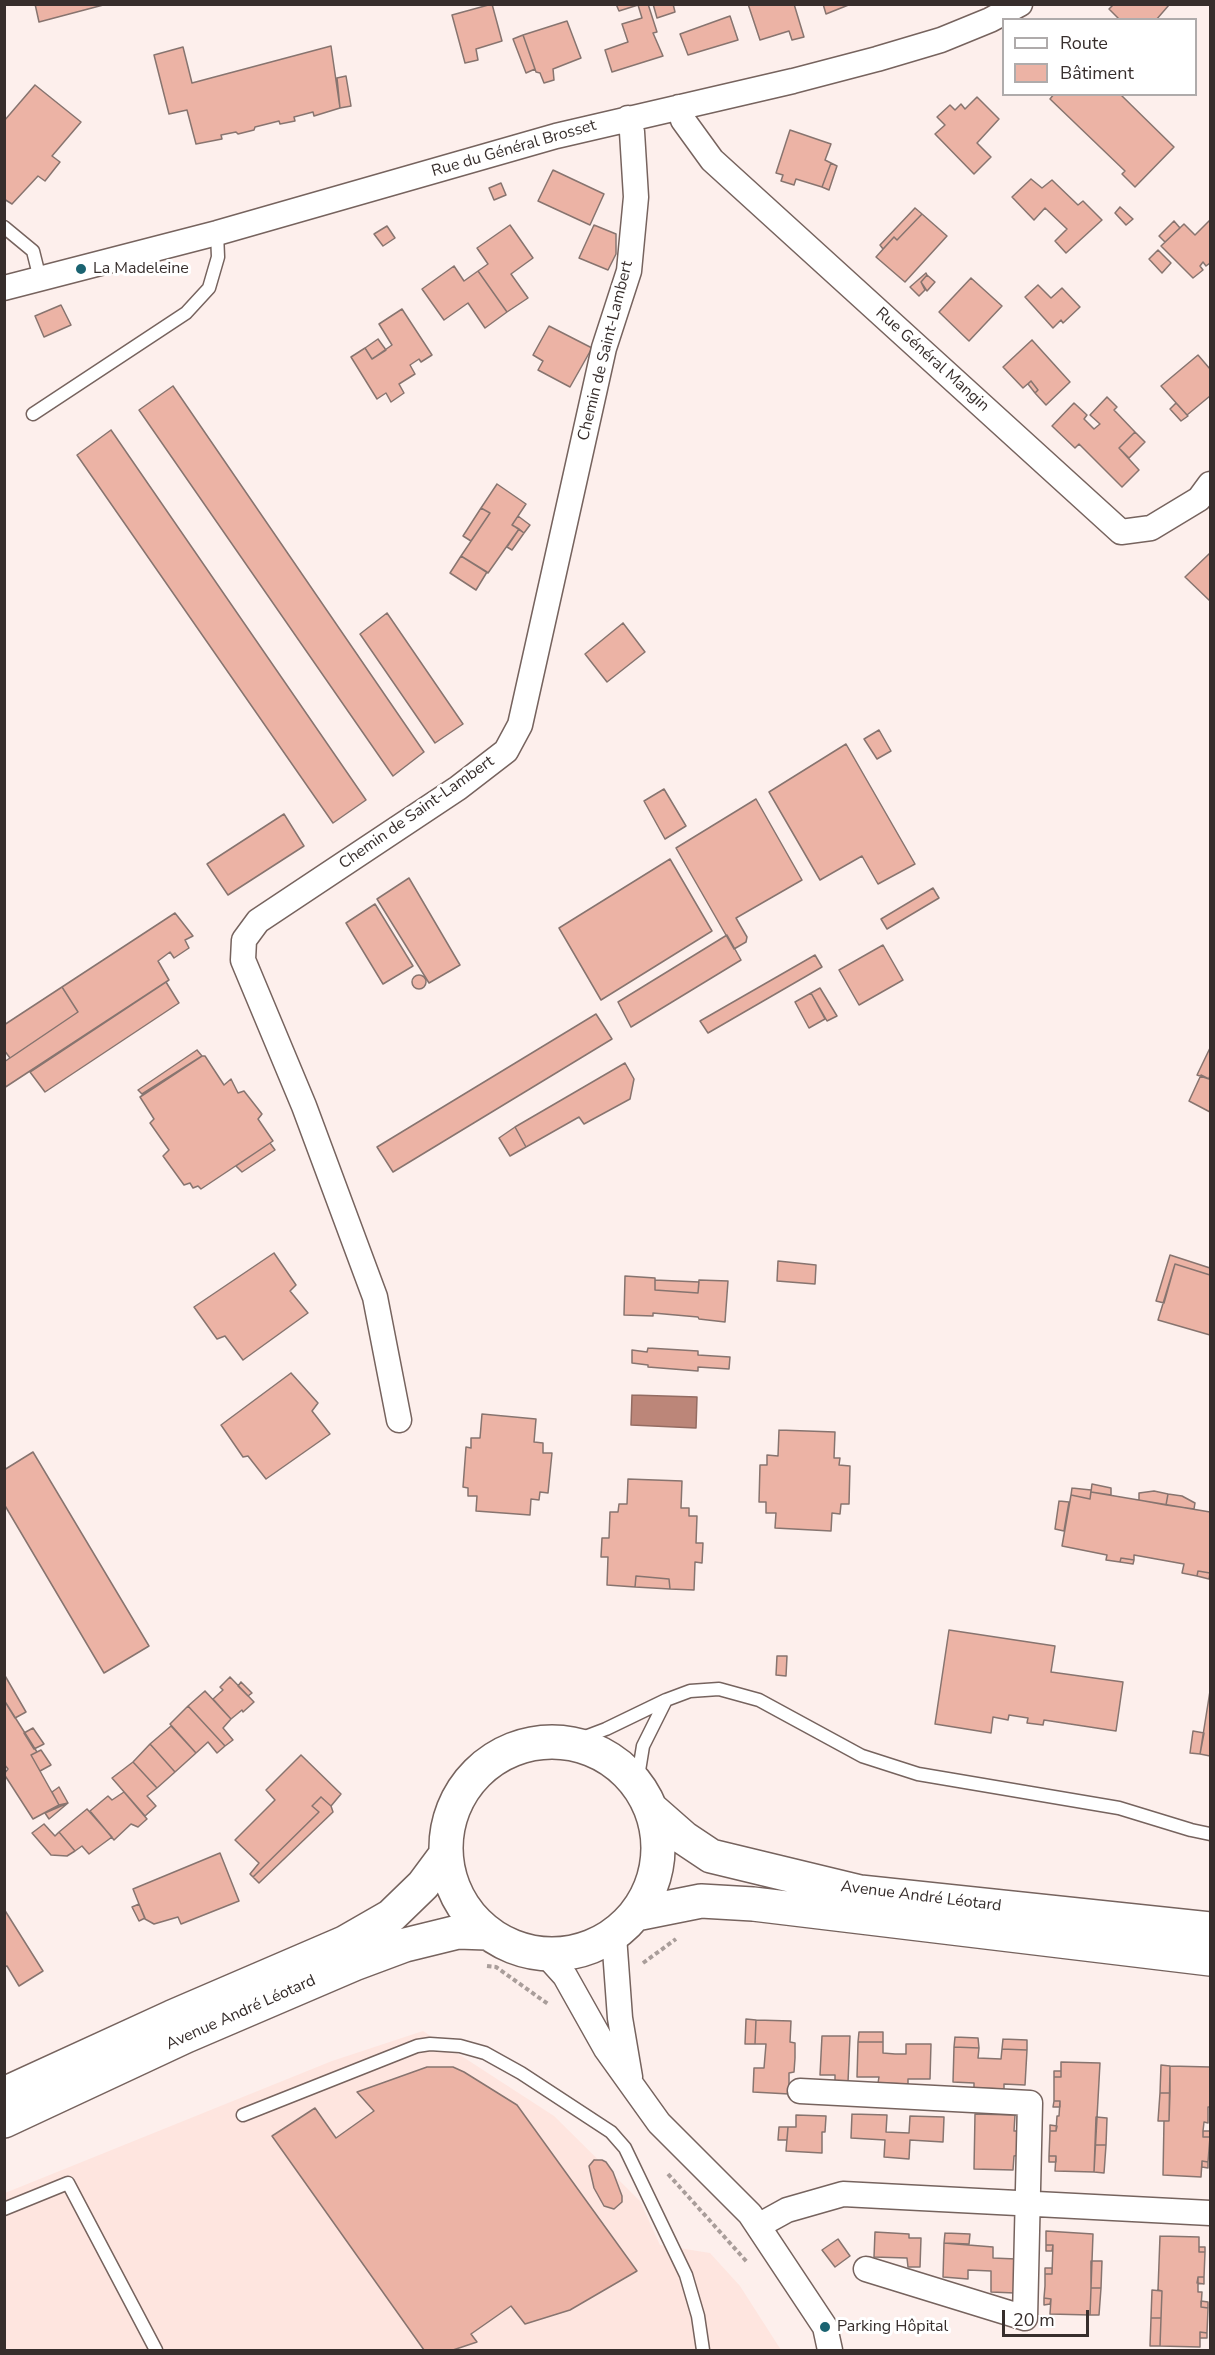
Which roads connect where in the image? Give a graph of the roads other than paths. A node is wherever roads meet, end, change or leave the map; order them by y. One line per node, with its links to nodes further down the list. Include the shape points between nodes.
1 (1020, 4): 2 (street, Rue du Général Brosset, via 941,40 793,81)
2 (679, 107): 3 (street, Rue du Général Brosset); 9 (street, Rue Général Mangin, via 712,160 1121,532 1151,528 1199,499)
3 (628, 117): 5 (street, Rue du Général Brosset); 10 (street, Chemin de Saint-Lambert, via 636,197 629,270 604,348 520,725 506,751 458,788 258,921 244,940 243,960 304,1106 375,1297)
4 (4, 228): 6 (lane, via 33,251)
5 (217, 233): 6 (street, Rue du Général Brosset); 8 (lane, via 218,257 209,288 186,314)
6 (40, 279): 7 (street, Rue du Général Brosset)
7 (4, 288)
8 (33, 414)
9 (1210, 484)
10 (399, 1419)
11 (666, 1700): 12 (lane, via 606,1730); 13 (lane, via 644,1746); 14 (lane, via 690,1691 719,1689 759,1700 862,1756 918,1774 1119,1809)
12 (569, 1743): 13 (main road, via 607,1757 624,1769); 15 (main road, via 523,1746 481,1769 454,1807 447,1830)
13 (644, 1796): 16 (main road, via 658,1836 658,1863 651,1890); 17 (main road, Avenue André Léotard, via 684,1838 711,1856 860,1892)
14 (1210, 1834)
15 (446, 1854): 18 (main road, via 458,1898); 23 (main road, Avenue André Léotard, via 423,1885 391,1916 344,1943)
16 (625, 1925): 19 (main road, via 593,1947); 20 (main road, Avenue André Léotard, via 702,1901); 21 (street, via 620,2018)
17 (1210, 1929)
18 (487, 1933): 19 (main road, via 514,1948); 25 (main road, Avenue André Léotard, via 459,1932 405,1945 354,1964 186,2036)
19 (546, 1955): 21 (street, via 565,1976)
20 (1210, 1959)
21 (633, 2088): 29 (street, via 659,2123)
22 (800, 2091): 26 (street, via 1030,2103)
23 (4, 2094)
24 (243, 2115): 32 (lane, via 417,2046 460,2046 485,2053 611,2132 625,2148 686,2274)
25 (4, 2121)
26 (1029, 2204): 28 (street); 29 (street, via 843,2194 787,2210); 30 (street, via 1025,2318)
27 (4, 2209): 31 (lane, via 68,2183)
28 (1210, 2213)
29 (758, 2226): 33 (street, via 825,2327)
30 (866, 2270)
31 (156, 2350)
32 (703, 2350)
33 (830, 2350)

